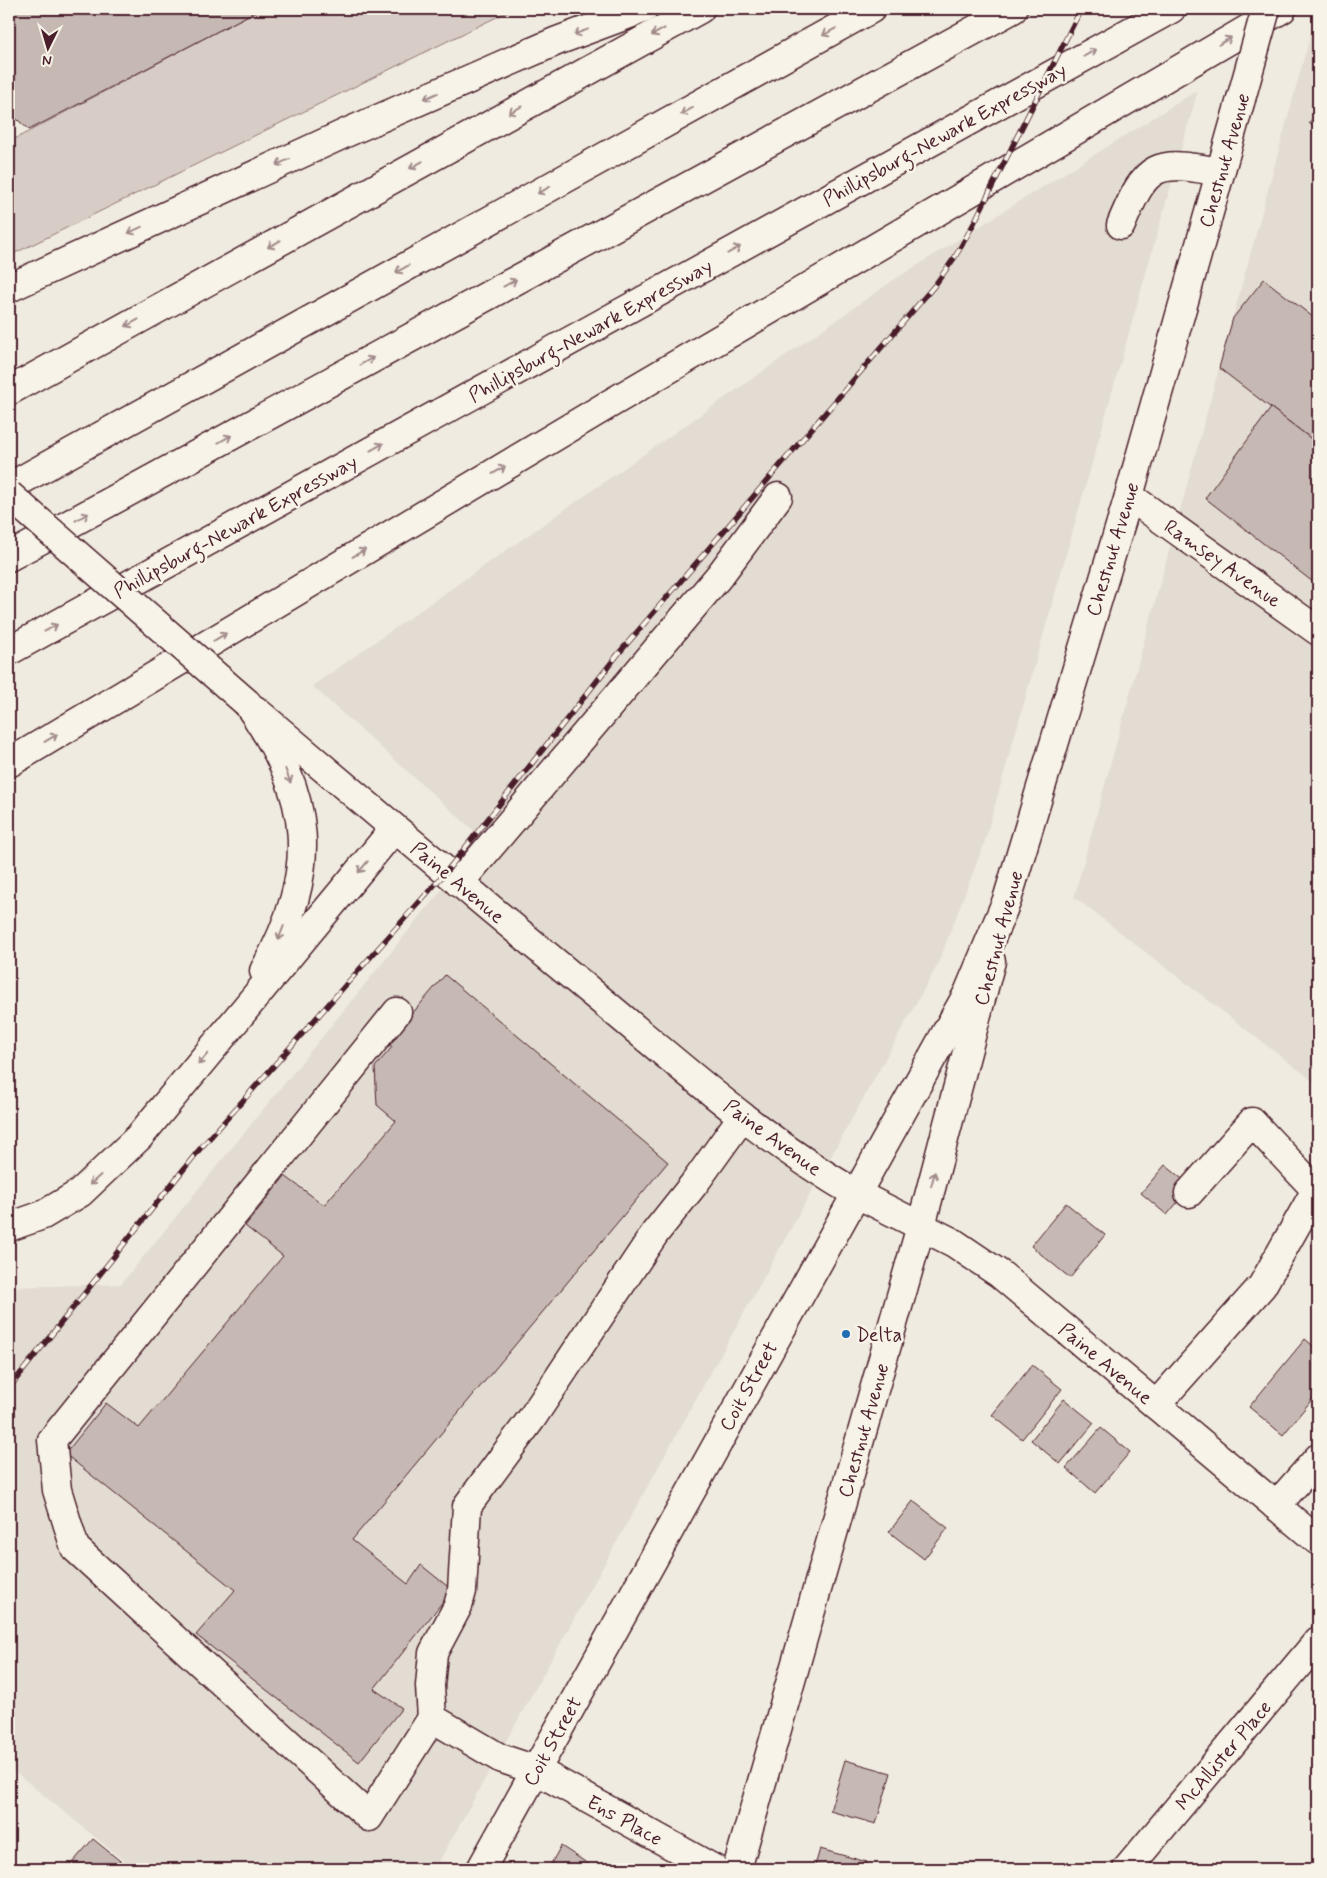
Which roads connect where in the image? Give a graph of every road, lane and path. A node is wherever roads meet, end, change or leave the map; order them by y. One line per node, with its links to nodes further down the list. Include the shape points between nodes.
1 (643, 9): 10 (main road, one-way to 10, via 557,40)
2 (700, 9): 11 (main road, one-way to 11)
3 (871, 9): 12 (main road, one-way to 12)
4 (1013, 9): 16 (main road, one-way to 4)
5 (1171, 9): 18 (main road, Phillipsburg-Newark Expressway, one-way to 5)
6 (1266, 9): 8 (main road, Chestnut Avenue, bridge)
7 (1282, 9): 20 (main road, one-way to 7, via 610,403)
8 (1220, 172): 9 (main road, via 1188,166 1162,167 1148,175 1134,194); 14 (main road, Chestnut Avenue)
9 (1121, 225)
10 (9, 288)
11 (9, 391)
12 (9, 487)
13 (9, 495): 19 (main road, Paine Avenue, bridge)
14 (1129, 496): 17 (main road, Ramsey Avenue); 23 (main road, Chestnut Avenue)
15 (778, 497): 22 (main road, via 720,575)
16 (9, 557)
17 (1318, 631)
18 (9, 651)
19 (247, 703): 21 (main road, Paine Avenue); 25 (main road, one-way to 25, via 276,748 294,792 303,836 302,861 279,938)
20 (9, 763)
21 (394, 829): 22 (main road, Paine Avenue); 25 (main road, one-way to 25)
22 (459, 883): 26 (main road, Paine Avenue)
23 (1007, 900): 27 (main road, Coit Street, via 968,993); 29 (main road, Chestnut Avenue, one-way to 23)
24 (397, 1012): 36 (main road, via 52,1440 57,1490 76,1548 369,1817)
25 (231, 1026): 30 (main road, one-way to 30, via 139,1137 98,1178 61,1206)
26 (742, 1116): 27 (main road, Paine Avenue, via 804,1162); 36 (main road, via 655,1233 532,1418 467,1506 462,1591 458,1606 433,1654)
27 (855, 1193): 29 (main road, Paine Avenue); 37 (main road, Coit Street)
28 (1189, 1193): 31 (main road, via 1252,1122 1316,1190 1262,1286)
29 (921, 1226): 31 (main road, Paine Avenue, via 1000,1274); 40 (main road, Chestnut Avenue)
30 (9, 1227)
31 (1156, 1405): 33 (main road, Paine Avenue)
32 (1318, 1458): 33 (main road)
33 (1276, 1506): 34 (main road, Paine Avenue)
34 (1318, 1542)
35 (1318, 1640): 41 (main road, McAllister Place)
36 (432, 1718): 37 (main road, Ens Place, via 500,1758)
37 (536, 1770): 38 (main road, Coit Street); 39 (main road, Ens Place)
38 (481, 1869)
39 (714, 1869)
40 (737, 1869)
41 (1127, 1869)

